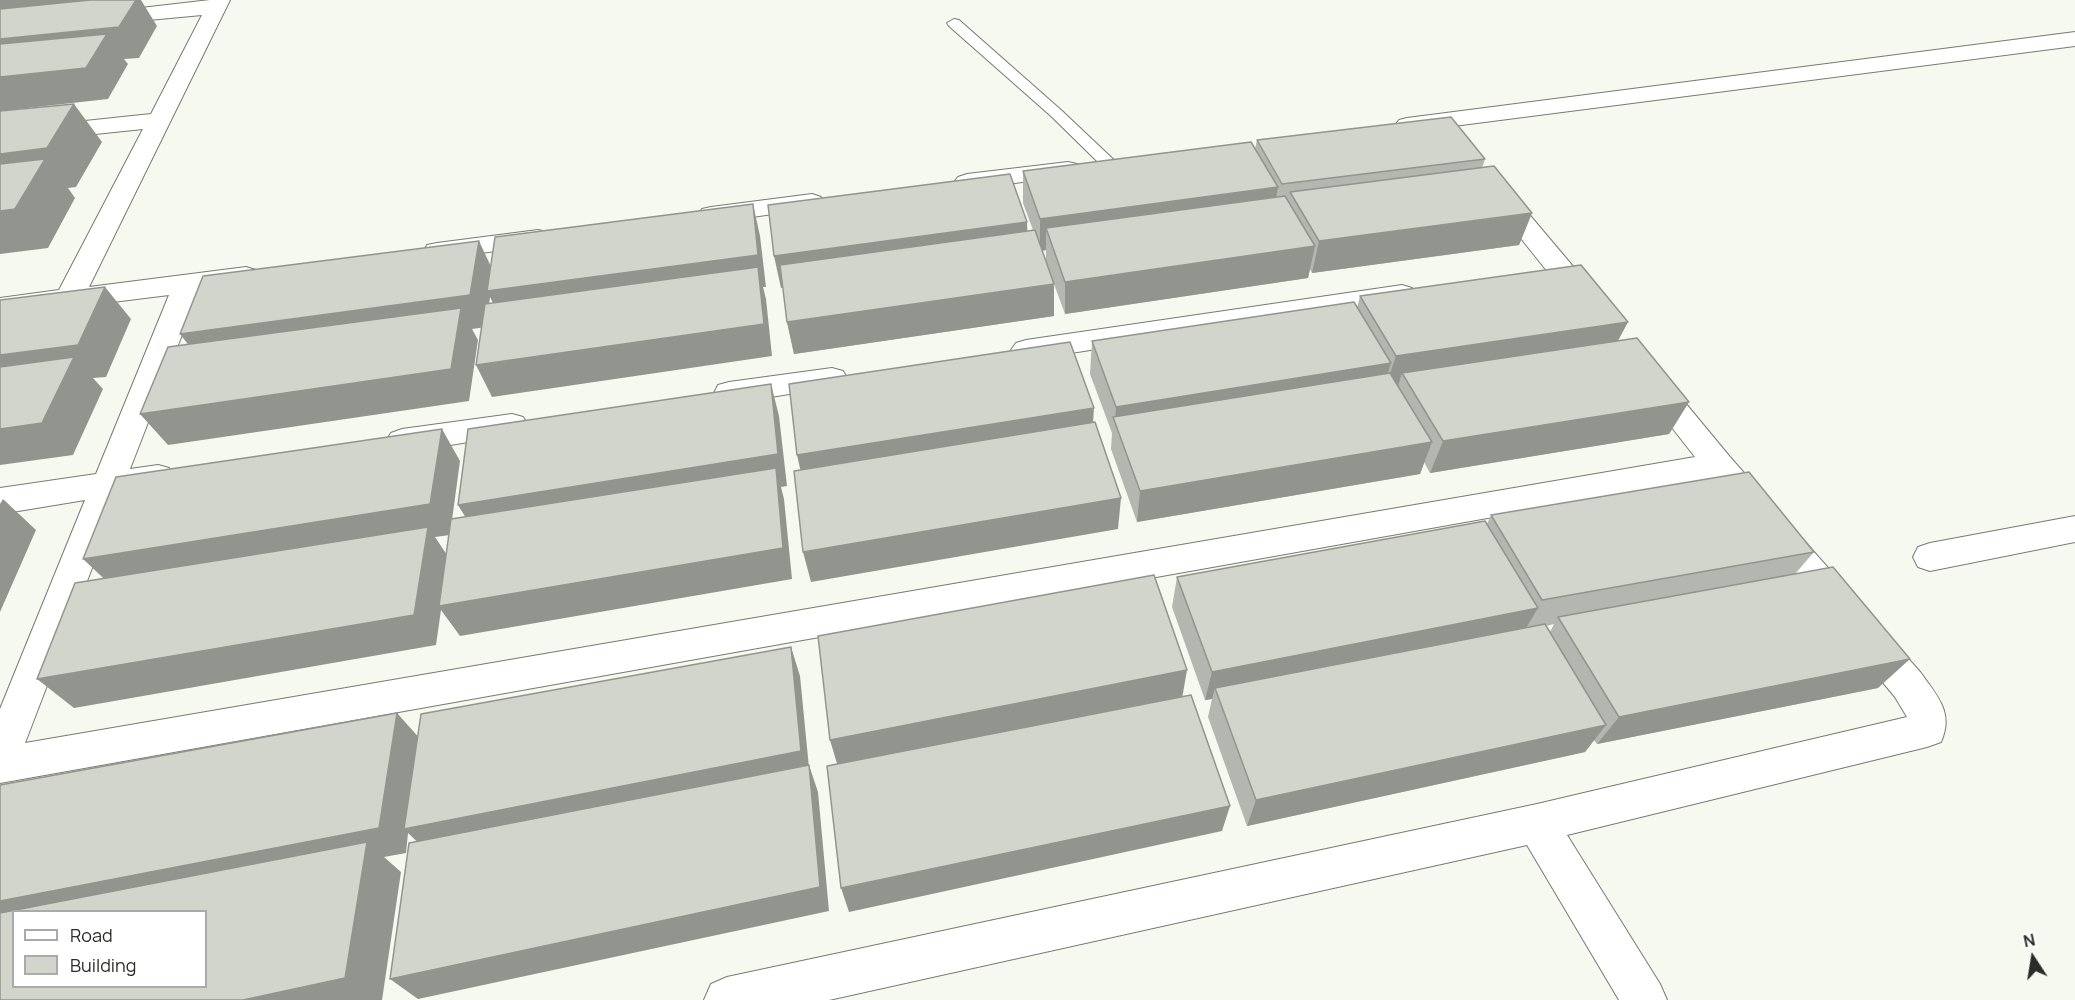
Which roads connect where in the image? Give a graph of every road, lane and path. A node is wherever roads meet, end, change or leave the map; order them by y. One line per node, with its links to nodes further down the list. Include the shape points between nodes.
1 (218, 4): 2 (street); 5 (street)
2 (91, 20)
3 (954, 23): 9 (lane, via 1056,113)
4 (2075, 39): 8 (street)
5 (159, 120): 7 (street); 18 (street)
6 (1380, 129): 8 (street)
7 (0, 137)
8 (1458, 145): 25 (street, via 1544,273 1618,340)
9 (1121, 163): 10 (street)
10 (944, 185)
11 (838, 199): 12 (street)
12 (684, 219)
13 (566, 234): 14 (street)
14 (413, 254)
15 (271, 272): 16 (street)
16 (188, 283): 18 (street); 27 (street)
17 (1432, 290): 20 (street)
18 (69, 298): 19 (street)
19 (0, 307)
20 (995, 354)
21 (854, 375): 22 (street)
22 (700, 398)
23 (535, 422): 24 (street)
24 (370, 446)
25 (1719, 465): 32 (street); 33 (street, via 1908,685 1926,711 1927,730)
26 (181, 474): 27 (street)
27 (110, 484): 28 (street); 31 (street)
28 (0, 501)
29 (2075, 529): 30 (street)
30 (1930, 557)
31 (0, 757)
32 (0, 765)
33 (1537, 823): 34 (street); 35 (street)
34 (727, 1000)
35 (1644, 1000)

